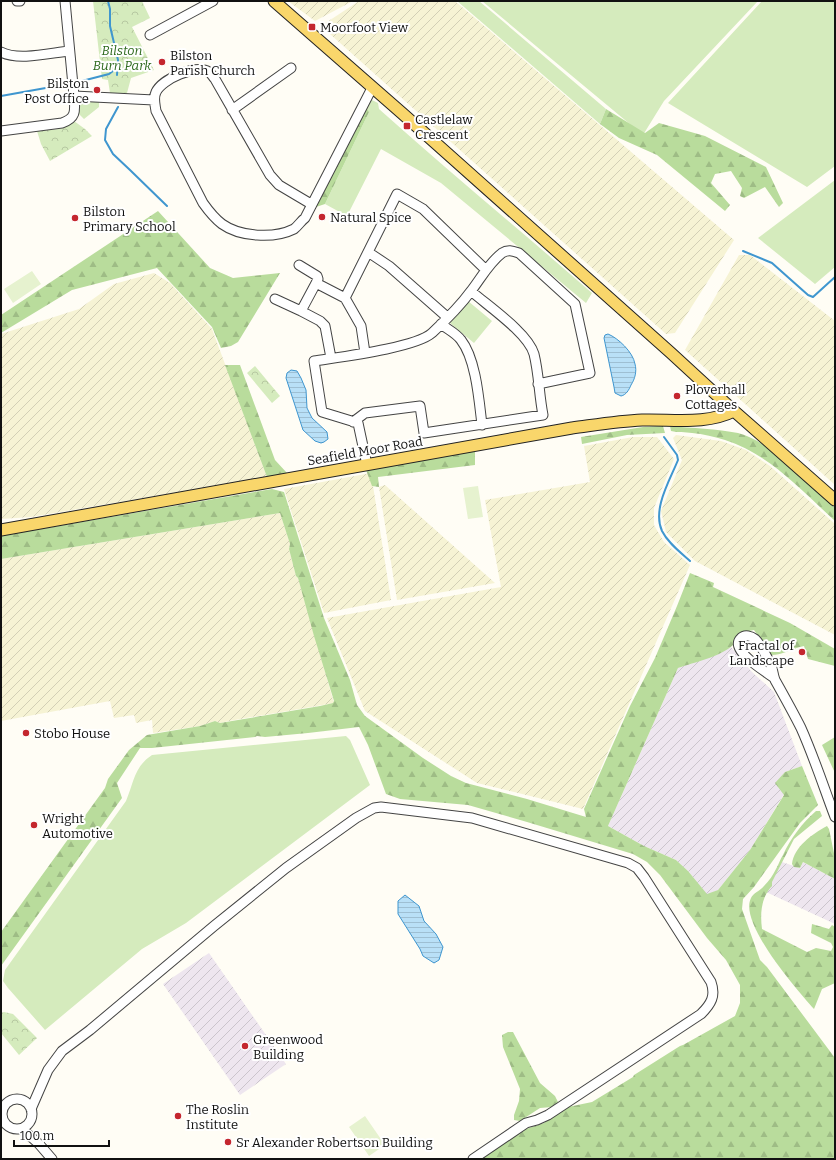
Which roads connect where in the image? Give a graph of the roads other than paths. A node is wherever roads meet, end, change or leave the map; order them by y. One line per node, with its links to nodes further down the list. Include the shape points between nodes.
1 (17, 1): 2 (street)
2 (20, 1)
3 (65, 1): 7 (street)
4 (213, 1): 6 (street)
5 (274, 1): 10 (main road)
6 (150, 35)
7 (69, 51): 8 (street, via 17,56); 11 (street)
8 (1, 52)
9 (291, 68): 13 (street)
10 (372, 88): 15 (street); 28 (main road)
11 (74, 96): 12 (street); 14 (street, via 75,110 70,121)
12 (154, 100): 13 (street, via 162,83 194,69 202,70 209,72 215,79); 15 (street, via 156,111 203,203 222,224 249,234 268,235 286,232 296,228 305,218)
13 (232, 110): 15 (street, via 270,175 279,185)
14 (1, 131)
15 (311, 204)
16 (368, 252): 18 (street, via 397,194 423,209); 21 (street); 24 (street, via 389,266)
17 (299, 265): 19 (street, via 317,276)
18 (486, 270): 20 (street); 27 (street, via 503,252 512,250 519,253 575,304 590,373)
19 (316, 283): 21 (street); 23 (street)
20 (471, 291): 24 (street); 27 (street, via 529,343 534,353)
21 (345, 298): 25 (street, via 361,326)
22 (275, 299): 23 (street)
23 (301, 311): 26 (street, via 325,326)
24 (444, 321): 25 (street, via 430,335 412,343); 30 (street, via 460,338 468,352 477,384)
25 (365, 353): 26 (street)
26 (331, 358): 29 (street, via 314,361 322,412)
27 (538, 384): 30 (street, via 543,415)
28 (734, 411): 31 (main road, Seafield Moor Road, via 709,419 641,420 572,428); 32 (main road)
29 (353, 422): 30 (street, via 365,413 420,406 424,433); 31 (street, via 358,423)
30 (482, 425)
31 (367, 465): 33 (main road, Seafield Moor Road)
32 (835, 500)
33 (1, 530)
34 (774, 678): 34 (street, via 744,656 738,648 741,638 749,636 759,645 771,665); 35 (street, via 802,729)
35 (835, 817)
36 (41, 1089): 37 (street); 39 (street); 45 (street, via 48,1070 62,1051 286,868 356,818 381,807 472,818 628,863 637,868 714,988 709,1006 701,1014 548,1115 526,1123)
37 (22, 1100): 38 (street); 39 (street)
38 (3, 1102): 41 (street)
39 (31, 1109): 40 (street)
40 (30, 1122): 42 (street); 43 (street)
41 (3, 1127): 42 (street)
42 (22, 1129): 43 (street)
43 (39, 1144): 44 (street)
44 (52, 1159)
45 (473, 1159)

